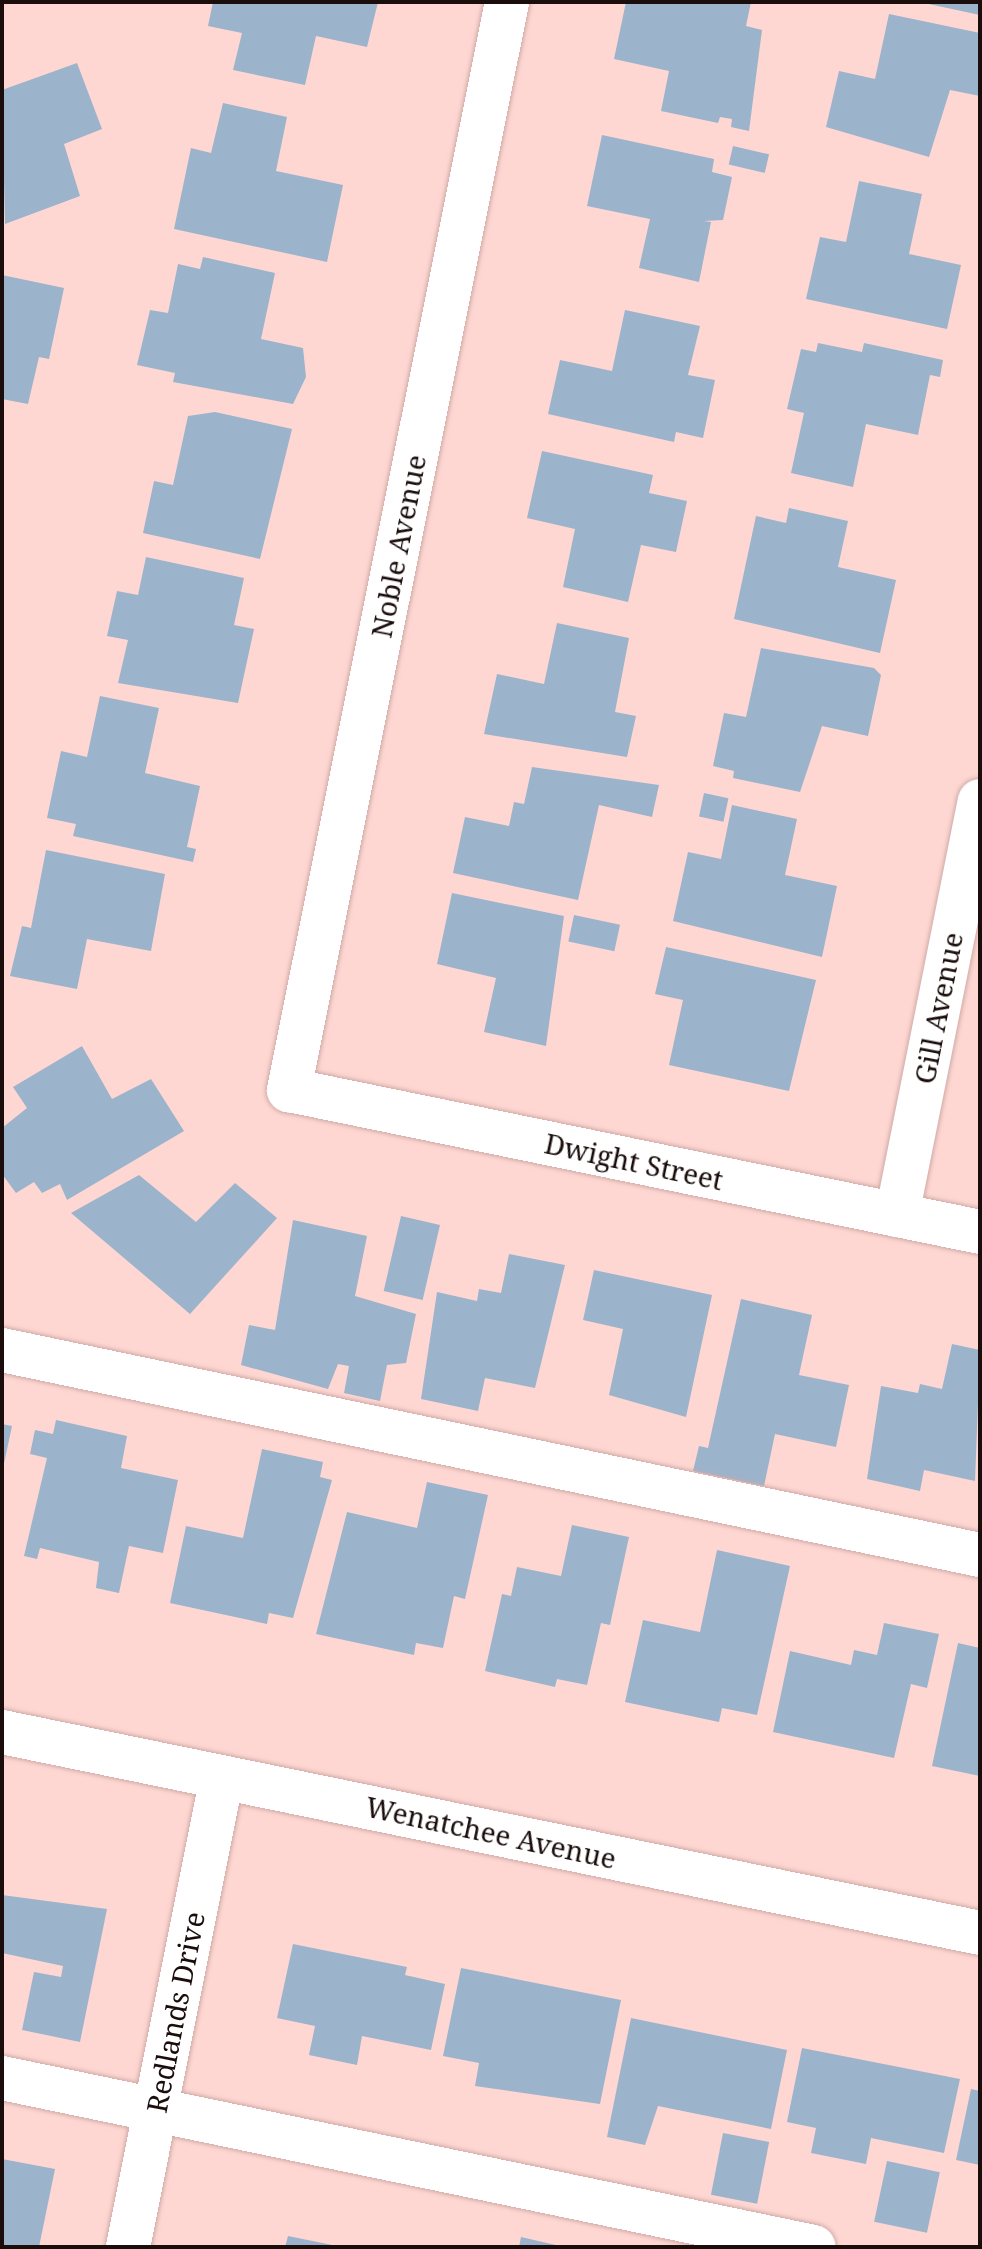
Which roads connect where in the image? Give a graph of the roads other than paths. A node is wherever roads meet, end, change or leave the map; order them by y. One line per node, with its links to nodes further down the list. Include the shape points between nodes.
1 (507, 2): 3 (street, Noble Avenue)
2 (980, 801): 4 (street, Gill Avenue)
3 (289, 1090): 4 (street, Dwight Street)
4 (897, 1215): 5 (street, Dwight Street)
5 (980, 1232)
6 (2, 1350): 7 (street)
7 (980, 1555)
8 (2, 1732): 9 (street, Wenatchee Avenue)
9 (222, 1777): 10 (street, Wenatchee Avenue); 12 (street, Redlands Drive)
10 (980, 1933)
11 (2, 2078): 12 (street)
12 (156, 2110): 13 (street, Redlands Drive); 14 (street)
13 (128, 2247)
14 (814, 2247)

